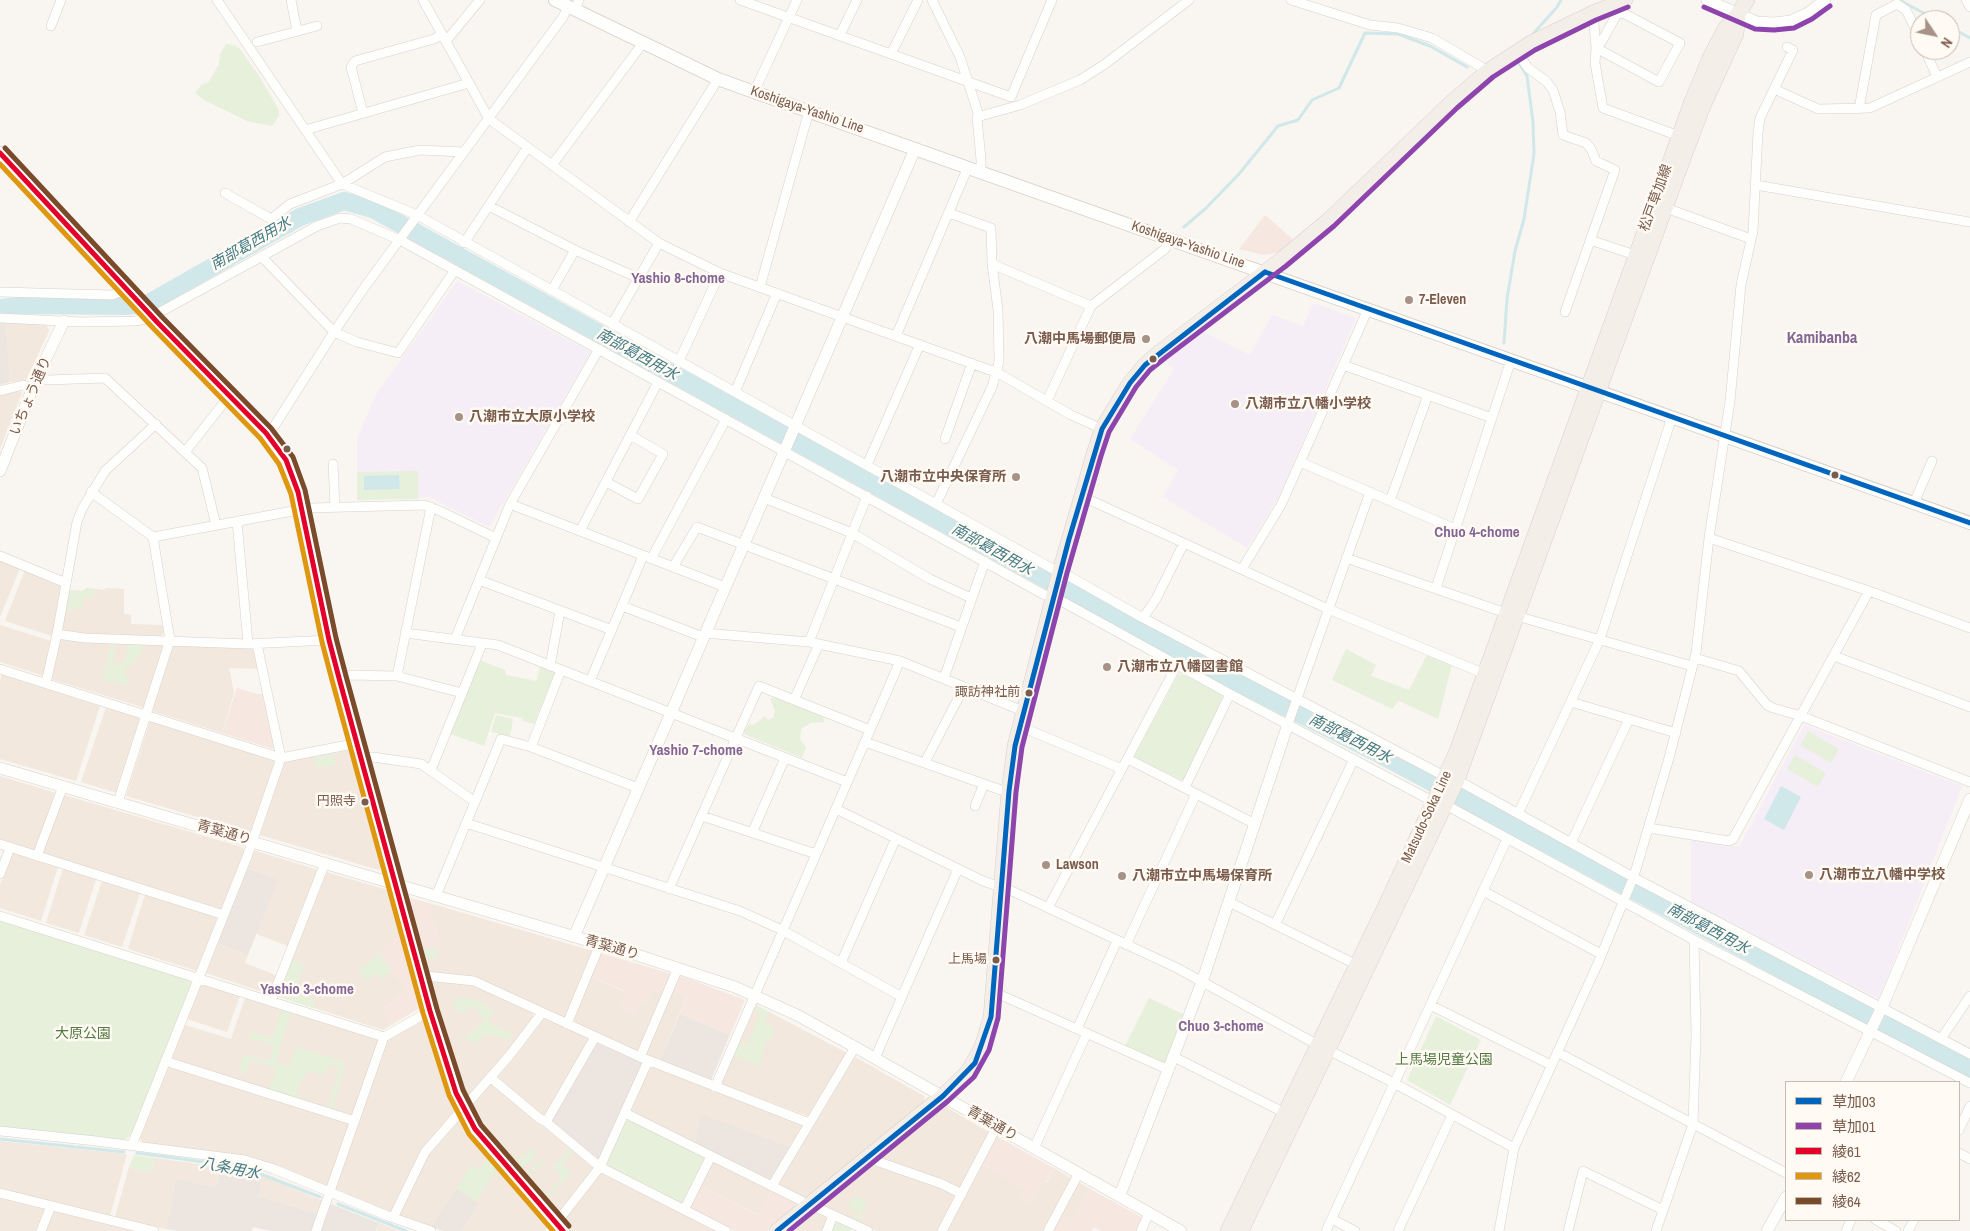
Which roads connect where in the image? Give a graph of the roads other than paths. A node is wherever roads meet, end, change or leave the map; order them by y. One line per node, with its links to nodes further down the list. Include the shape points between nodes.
1 (61, 0): 26 (street)
2 (217, 0): 51 (street)
3 (291, 0): 28 (street)
4 (422, 0): 30 (street)
5 (480, 0): 30 (street)
6 (555, 0): 20 (main road, Koshigaya-Yashio Line)
7 (740, 0): 25 (street)
8 (797, 0): 25 (street)
9 (857, 0): 29 (street)
10 (918, 0): 36 (street)
11 (932, 0): 42 (street)
12 (1052, 0): 42 (street, via 1011,97)
13 (1189, 0): 49 (street, via 1080,80 1020,105)
14 (1290, 0): 39 (street, via 1370,25 1398,28 1432,38)
15 (1625, 0): 22 (main road)
16 (1707, 0): 23 (street)
17 (1747, 0): 23 (main road, 松戸草加線)
18 (1825, 0): 23 (street, via 1808,14 1774,24 1757,22)
19 (1966, 0): 21 (street)
20 (574, 5): 32 (main road, Koshigaya-Yashio Line); 50 (street)
21 (1970, 7)
22 (1593, 13): 34 (street); 35 (main road)
23 (1738, 14): 52 (main road, 松戸草加線, via 1710,58); 64 (main road, 松戸草加線, via 1736,34 1704,106)
24 (1910, 17): 46 (street, via 1897,4 1876,14)
25 (788, 18): 29 (street); 45 (street)
26 (54, 25)
27 (316, 26): 28 (street)
28 (297, 31): 31 (street)
29 (840, 35): 36 (street)
30 (444, 37): 43 (street); 48 (street, via 355,61 351,67)
31 (257, 42)
32 (644, 43): 41 (main road, Koshigaya-Yashio Line); 57 (street)
33 (1787, 46): 44 (street, via 1793,50)
34 (1596, 48): 34 (street, via 1660,82 1680,43 1623,13 1617,14); 52 (street, via 1595,63 1603,108)
35 (1517, 52): 39 (main road); 72 (street, via 1528,68 1553,90 1563,135 1586,143 1596,161 1616,170)
36 (890, 54): 42 (street)
37 (1929, 60): 40 (street)
38 (1970, 62): 40 (street)
39 (1488, 71): 80 (main road, via 1329,220)
40 (1937, 77): 46 (street, via 1870,108)
41 (718, 78): 45 (main road, Koshigaya-Yashio Line); 67 (street)
42 (969, 80): 49 (street)
43 (469, 83): 48 (street); 50 (street)
44 (1774, 89): 46 (street, via 1818,109); 61 (street, via 1760,118)
45 (754, 92): 47 (main road, Koshigaya-Yashio Line)
46 (1860, 109)
47 (809, 111): 54 (main road, Koshigaya-Yashio Line); 83 (street)
48 (363, 113): 51 (street)
49 (979, 116): 59 (street)
50 (489, 119): 53 (street); 55 (street)
51 (305, 130): 60 (street)
52 (1678, 136): 76 (main road, 松戸草加線)
53 (527, 148): 57 (street); 63 (street)
54 (915, 149): 58 (main road, Koshigaya-Yashio Line); 92 (street)
55 (464, 152): 60 (street, via 420,150 400,153 385,157); 66 (street)
56 (0, 153): 86 (main road)
57 (552, 165): 67 (street)
58 (968, 167): 59 (main road, Koshigaya-Yashio Line); 65 (street)
59 (980, 172): 70 (main road, Koshigaya-Yashio Line)
60 (342, 184): 62 (street, via 290,204 271,219); 66 (street)
61 (1756, 185): 68 (street); 71 (street)
62 (225, 194)
63 (489, 206): 73 (street); 75 (street)
64 (1666, 208): 71 (street); 107 (main road, 松戸草加線)
65 (949, 213): 78 (street, via 991,228); 97 (street)
66 (416, 217): 69 (street); 73 (street)
67 (629, 222): 74 (street)
68 (1970, 222)
69 (402, 238): 77 (street, via 340,218 318,226); 79 (street); 96 (street)
70 (1170, 239): 80 (main road, Koshigaya-Yashio Line); 88 (street, via 1165,249)
71 (1751, 239): 121 (street, via 1741,285)
72 (1590, 240): 76 (street); 90 (street)
73 (464, 243): 84 (street)
74 (659, 243): 81 (street); 82 (street)
75 (575, 250): 82 (street); 84 (street)
76 (1635, 256): 107 (main road, 松戸草加線)
77 (262, 257): 91 (street); 96 (street)
78 (992, 264): 88 (street); 104 (street, via 998,310)
79 (455, 270): 96 (street, via 398,353); 99 (street)
80 (1265, 272): 89 (main road, Koshigaya-Yashio Line); 118 (main road, via 1145,365)
81 (720, 273): 83 (street); 101 (street)
82 (638, 278): 95 (street)
83 (760, 287): 87 (street)
84 (552, 290): 95 (street)
85 (0, 292): 86 (street, via 112,295)
86 (131, 292): 91 (main road)
87 (777, 293): 92 (street); 109 (street)
88 (1091, 306): 112 (street)
89 (1368, 309): 100 (main road, Koshigaya-Yashio Line); 103 (street)
90 (1565, 312)
91 (152, 316): 94 (street, via 135,321); 111 (main road)
92 (842, 316): 97 (street); 117 (street)
93 (0, 318): 94 (street)
94 (64, 321): 105 (street, いちょう通り)
95 (612, 324): 101 (street)
96 (334, 332): 119 (street, via 275,425)
97 (896, 336): 98 (street)
98 (920, 344): 102 (street); 128 (street)
99 (599, 349): 106 (street); 138 (street)
100 (1511, 360): 107 (main road, Koshigaya-Yashio Line); 114 (street)
101 (679, 361): 109 (street)
102 (972, 363): 104 (street); 122 (street)
103 (1343, 365): 110 (street); 126 (street)
104 (998, 372): 112 (street); 139 (street)
105 (35, 382): 108 (street); 116 (street, via 105,378); 129 (street, いちょう通り)
106 (658, 382): 115 (street); 120 (street)
107 (1593, 390): 113 (main road, Koshigaya-Yashio Line); 172 (main road, Matsudo-Soka Line)
108 (0, 391)
109 (735, 392): 117 (street)
110 (1428, 394): 114 (street); 136 (street)
111 (230, 395): 119 (main road); 124 (street)
112 (1047, 401): 118 (street)
113 (1672, 417): 121 (main road, Koshigaya-Yashio Line); 181 (street)
114 (1492, 418): 146 (street)
115 (726, 419): 123 (street); 155 (street)
116 (156, 424): 124 (street); 131 (street, via 105,471)
117 (795, 425): 123 (street); 128 (street)
118 (1102, 429): 134 (main road)
119 (266, 433): 142 (main road, via 286,460)
120 (630, 435): 130 (street); 130 (street, via 663,454 638,499)
121 (1724, 436): 137 (main road, Koshigaya-Yashio Line); 151 (street)
122 (945, 438)
123 (784, 450): 133 (street); 135 (street)
124 (185, 452): 145 (street, via 202,468)
125 (1932, 461): 137 (street)
126 (1300, 462): 132 (street); 159 (street, via 1281,505)
127 (333, 464): 140 (street)
128 (868, 465): 139 (street)
129 (0, 471)
130 (606, 482): 147 (street)
131 (91, 492): 149 (street); 163 (street, via 77,522)
132 (1370, 492): 136 (street); 156 (street)
133 (867, 496): 148 (street); 157 (street)
134 (1081, 496): 152 (street); 160 (main road)
135 (764, 498): 148 (street); 153 (street)
136 (1390, 501): 146 (street)
137 (1914, 503): 144 (main road, Koshigaya-Yashio Line)
138 (510, 504): 147 (street); 150 (street)
139 (936, 504): 160 (street)
140 (335, 506): 141 (street); 142 (street)
141 (431, 507): 150 (street); 177 (street)
142 (302, 510): 143 (street); 183 (main road)
143 (237, 521): 145 (street); 185 (street)
144 (1970, 523)
145 (216, 525): 149 (street)
146 (1456, 529): 165 (street)
147 (580, 531): 155 (street)
148 (852, 533): 161 (street); 168 (street, via 930,579)
149 (152, 537): 182 (street)
150 (496, 538): 162 (street)
151 (1709, 538): 166 (street); 190 (street)
152 (1184, 543): 159 (street); 173 (street)
153 (744, 545): 158 (street, via 696,527); 161 (street); 164 (street)
154 (0, 556): 163 (street)
155 (647, 557): 158 (street); 169 (street)
156 (1346, 558): 165 (street); 170 (street)
157 (985, 561): 167 (street); 168 (street)
158 (673, 567): 164 (street)
159 (1242, 569): 170 (street)
160 (1060, 573): 167 (main road); 173 (street)
161 (834, 579): 174 (street); 184 (street)
162 (479, 580): 171 (street); 180 (street)
163 (66, 583): 178 (street)
164 (725, 587): 179 (street)
165 (1436, 588): 172 (street)
166 (1869, 591): 175 (street); 188 (street)
167 (1054, 596): 191 (street); 208 (main road)
168 (971, 598): 174 (street)
169 (622, 606): 176 (street); 179 (street)
170 (1328, 609): 195 (street); 204 (street)
171 (560, 610): 176 (street); 192 (street)
172 (1512, 614): 181 (street); 195 (main road, Matsudo-Soka Line); 230 (main road, Matsudo-Soka Line)
173 (1144, 618): 204 (street)
174 (961, 627): 198 (street)
175 (1970, 628)
176 (612, 630): 199 (street)
177 (405, 633): 180 (street); 196 (street)
178 (57, 634): 182 (street, via 84,638); 200 (street)
179 (704, 635): 184 (street); 209 (street)
180 (455, 639): 186 (street)
181 (1600, 639): 190 (street); 206 (street)
182 (170, 640): 185 (street); 210 (street)
183 (329, 640): 185 (street); 197 (main road)
184 (809, 642): 187 (street)
185 (252, 644): 221 (street)
186 (482, 644): 192 (street, via 498,645); 202 (street)
187 (819, 644): 189 (street); 205 (street)
188 (1834, 656): 207 (street); 211 (street)
189 (900, 662): 198 (street); 215 (street)
190 (1693, 662): 211 (street, via 1739,671 1767,704); 216 (street)
191 (1177, 665): 203 (street); 224 (street)
192 (550, 666): 194 (street)
193 (0, 669): 200 (street)
194 (561, 670): 199 (street); 220 (street)
195 (1485, 674): 230 (main road, Matsudo-Soka Line)
196 (397, 676): 197 (street, via 351,675); 202 (street)
197 (339, 678): 218 (main road)
198 (944, 678): 201 (street)
199 (590, 681): 209 (street)
200 (46, 683): 210 (street)
201 (964, 687): 208 (street); 226 (street)
202 (462, 693): 229 (street)
203 (1230, 694): 213 (street); 235 (street)
204 (1296, 698): 213 (street); 230 (street)
205 (794, 700): 215 (street); 217 (street, via 759,686)
206 (1571, 702): 212 (street); 245 (street)
207 (1970, 707)
208 (1023, 711): 214 (main road)
209 (671, 713): 217 (street); 236 (street)
210 (146, 716): 221 (street); 240 (street)
211 (1800, 716): 232 (street); 249 (street, via 1731,841)
212 (1629, 719): 216 (street); 254 (street)
213 (1288, 724): 225 (street); 248 (street)
214 (1019, 726): 228 (street); 237 (main road)
215 (870, 730): 219 (street)
216 (1676, 733): 249 (street)
217 (736, 739): 222 (street); 246 (street)
218 (358, 742): 221 (street); 223 (main road)
219 (865, 742): 226 (street); 231 (street)
220 (531, 747): 236 (street); 241 (street, via 501,739)
221 (281, 758): 253 (street)
222 (785, 758): 231 (street); 250 (street)
223 (362, 759): 229 (street, via 373,757 421,764); 264 (main road)
224 (1128, 759): 228 (street); 235 (street)
225 (1354, 760): 242 (street); 274 (street)
226 (925, 762): 233 (street)
227 (0, 768): 234 (street, 青葉通り)
228 (1122, 769): 271 (street)
229 (431, 770): 241 (street)
230 (1451, 779): 242 (main road, Matsudo-Soka Line); 245 (street)
231 (847, 782): 244 (street)
232 (1970, 782)
233 (984, 784): 237 (street); 243 (street)
234 (63, 786): 240 (street, 青葉通り); 258 (street)
235 (1185, 787): 238 (street)
236 (638, 788): 260 (street)
237 (1009, 791): 265 (main road)
238 (1196, 794): 248 (street); 280 (street)
239 (1970, 799): 294 (street)
240 (118, 802): 253 (street, 青葉通り)
241 (475, 802): 247 (street)
242 (1440, 803): 252 (street); 283 (main road, Matsudo-Soka Line); 305 (main road, Matsudo-Soka Line)
243 (975, 806)
244 (836, 809): 251 (street); 257 (street)
245 (1518, 814): 254 (street)
246 (702, 816): 250 (street); 266 (street)
247 (466, 823): 260 (street); 268 (street)
248 (1255, 824): 270 (street)
249 (1649, 828): 263 (street)
250 (752, 833): 257 (street)
251 (896, 838): 261 (street); 282 (street)
252 (1507, 839): 267 (street); 269 (street)
253 (252, 841): 259 (street, 青葉通り); 272 (street)
254 (1571, 843): 263 (street)
255 (0, 844): 256 (street)
256 (10, 848): 258 (street); 262 (street)
257 (816, 854): 275 (street)
258 (37, 856): 272 (street)
259 (325, 863): 264 (street, 青葉通り); 292 (street)
260 (604, 867): 266 (street); 276 (street)
261 (958, 869): 265 (street); 291 (street)
262 (0, 874)
263 (1633, 879): 269 (street); 294 (street)
264 (396, 884): 268 (street, 青葉通り); 285 (main road)
265 (1001, 888): 271 (street); 288 (main road)
266 (669, 889): 275 (street, via 740,911)
267 (1483, 891): 281 (street); 293 (street)
268 (436, 896): 276 (street, 青葉通り)
269 (1624, 900): 277 (street); 281 (street)
270 (1229, 902): 274 (street); 287 (street)
271 (1048, 908): 278 (street)
272 (224, 914): 286 (street)
273 (0, 916): 286 (street)
274 (1275, 924): 283 (street)
275 (782, 930): 282 (street); 289 (street)
276 (574, 937): 279 (street, 青葉通り)
277 (1694, 940): 299 (street); 328 (street, via 1696,1034)
278 (1117, 941): 280 (street); 298 (street)
279 (600, 944): 284 (street, 青葉通り); 297 (street)
280 (1126, 945): 287 (street)
281 (1601, 954): 306 (street)
282 (840, 963): 291 (street)
283 (1357, 965): 305 (main road, Matsudo-Soka Line)
284 (678, 968): 289 (street, 青葉通り); 310 (street)
285 (421, 977): 295 (main road); 296 (street, via 474,981)
286 (199, 979): 292 (street); 311 (street)
287 (1202, 982): 305 (street); 308 (street)
288 (994, 992): 298 (street); 319 (main road, via 982,1047 968,1072)
289 (755, 995): 304 (street, 青葉通り); 318 (street)
290 (1970, 996): 303 (street)
291 (902, 997): 309 (street)
292 (271, 1001): 301 (street)
293 (1430, 1005): 312 (street); 316 (street)
294 (1881, 1009): 299 (street); 303 (street)
295 (430, 1011): 301 (street); 321 (main road)
296 (542, 1013): 297 (street); 314 (street)
297 (567, 1024): 302 (street)
298 (1077, 1028): 300 (street)
299 (1872, 1030): 315 (street); 317 (street)
300 (1087, 1033): 313 (street); 333 (street)
301 (384, 1037): 325 (street)
302 (595, 1037): 310 (street); 326 (street)
303 (1941, 1039): 307 (street)
304 (855, 1047): 309 (street, 青葉通り); 327 (street)
305 (1323, 1047): 316 (street); 322 (main road, Matsudo-Soka Line); 370 (main road, Matsudo-Soka Line)
306 (1557, 1052): 312 (street); 328 (street)
307 (1970, 1054)
308 (1174, 1057): 313 (street); 322 (street)
309 (875, 1058): 319 (street, 青葉通り)
310 (644, 1059): 318 (street); 323 (street)
311 (165, 1061): 325 (street); 332 (street)
312 (1551, 1065): 334 (street)
313 (1169, 1070): 344 (street)
314 (491, 1078): 321 (street); 326 (street)
315 (1846, 1081)
316 (1394, 1083): 324 (street); 353 (street)
317 (1970, 1083)
318 (715, 1087): 327 (street)
319 (943, 1096): 329 (street, 青葉通り); 335 (main road)
320 (1970, 1106): 330 (street)
321 (462, 1108): 352 (street, via 421,1158); 355 (main road, via 475,1129)
322 (1285, 1112): 369 (main road, Matsudo-Soka Line)
323 (625, 1113): 336 (street); 337 (street)
324 (1452, 1115): 334 (street); 373 (street)
325 (355, 1121): 341 (street)
326 (546, 1122): 337 (street)
327 (809, 1122): 340 (street)
328 (1693, 1124): 338 (street); 349 (street)
329 (997, 1126): 333 (street, 青葉通り); 343 (street)
330 (1960, 1128)
331 (0, 1131): 332 (street)
332 (132, 1145): 341 (street, via 245,1160)
333 (1034, 1148): 339 (street, 青葉通り)
334 (1514, 1148): 374 (street)
335 (871, 1155): 343 (street, via 879,1162); 346 (main road)
336 (712, 1156): 340 (street); 348 (street)
337 (600, 1167): 348 (street); 355 (street)
338 (1785, 1172)
339 (1079, 1173): 344 (street, 青葉通り); 366 (street)
340 (772, 1186): 346 (street)
341 (330, 1193): 352 (street); 359 (street)
342 (0, 1194): 347 (street)
343 (962, 1194): 365 (street)
344 (1120, 1196): 350 (street, 青葉通り)
345 (1785, 1199): 377 (street)
346 (810, 1204): 351 (street); 362 (main road)
347 (51, 1206): 356 (street); 357 (street)
348 (684, 1210): 361 (street)
349 (1663, 1210): 375 (street, via 1583,1171); 376 (street)
350 (1149, 1213): 367 (street); 368 (street, 青葉通り)
351 (833, 1215): 363 (street); 364 (street)
352 (393, 1218): 360 (street)
353 (1332, 1219): 371 (street); 372 (street)
354 (1878, 1221): 378 (street)
355 (556, 1228)
356 (142, 1230): 358 (street)
357 (41, 1231)
358 (154, 1231)
359 (316, 1231)
360 (431, 1231)
361 (726, 1231)
362 (777, 1231)
363 (827, 1231)
364 (868, 1231)
365 (942, 1231)
366 (1048, 1231)
367 (1141, 1231)
368 (1181, 1231)
369 (1228, 1231)
370 (1241, 1231)
371 (1326, 1231)
372 (1355, 1231)
373 (1398, 1231)
374 (1499, 1231)
375 (1568, 1231)
376 (1656, 1231)
377 (1767, 1231)
378 (1896, 1231)

